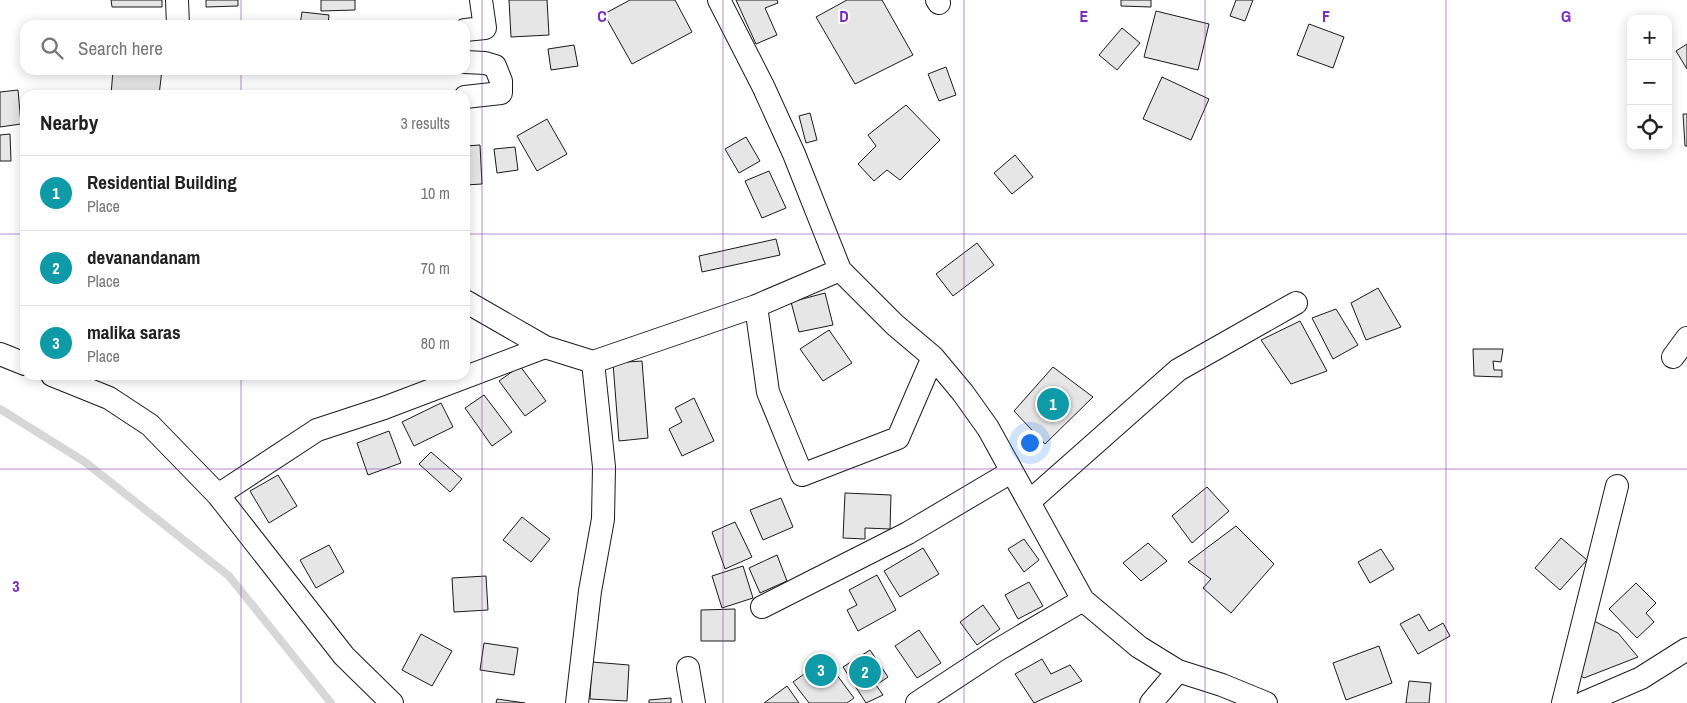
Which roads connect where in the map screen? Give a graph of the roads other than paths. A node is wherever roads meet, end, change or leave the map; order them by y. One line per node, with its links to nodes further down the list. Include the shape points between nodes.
1 (178, 0): 4 (street)
2 (481, 0): 5 (street, via 485,28)
3 (719, 0): 8 (street, via 794,154)
4 (178, 20)
5 (470, 30)
6 (470, 62): 7 (street, via 495,66 501,81 501,93)
7 (470, 96)
8 (840, 270): 11 (street); 15 (street, via 895,325)
9 (1296, 303): 25 (street, via 1178,370)
10 (470, 304): 13 (street)
11 (756, 306): 15 (street, via 768,392 802,475 898,438); 18 (street)
12 (1687, 338): 16 (street)
13 (544, 347): 18 (street); 19 (street)
14 (0, 354): 17 (street)
15 (933, 357): 22 (street, via 988,428)
16 (1673, 357)
17 (20, 362)
18 (593, 362): 32 (street, via 604,466 603,519 590,591)
19 (470, 375)
20 (64, 380): 24 (street, via 128,408 150,425)
21 (457, 380): 24 (street, via 317,430)
22 (1010, 472): 25 (street); 27 (street, via 908,533)
23 (1617, 486): 37 (street)
24 (218, 495): 31 (street, via 344,656)
25 (1030, 500): 26 (street)
26 (1083, 600): 30 (street, via 1139,647); 34 (street)
27 (762, 607)
28 (1687, 649): 38 (street, via 1641,678)
29 (688, 668): 33 (street)
30 (1178, 671): 35 (street); 36 (street)
31 (392, 703)
32 (577, 703)
33 (694, 703)
34 (917, 703)
35 (1151, 703)
36 (1266, 703)
37 (1564, 703)
38 (1583, 703)

